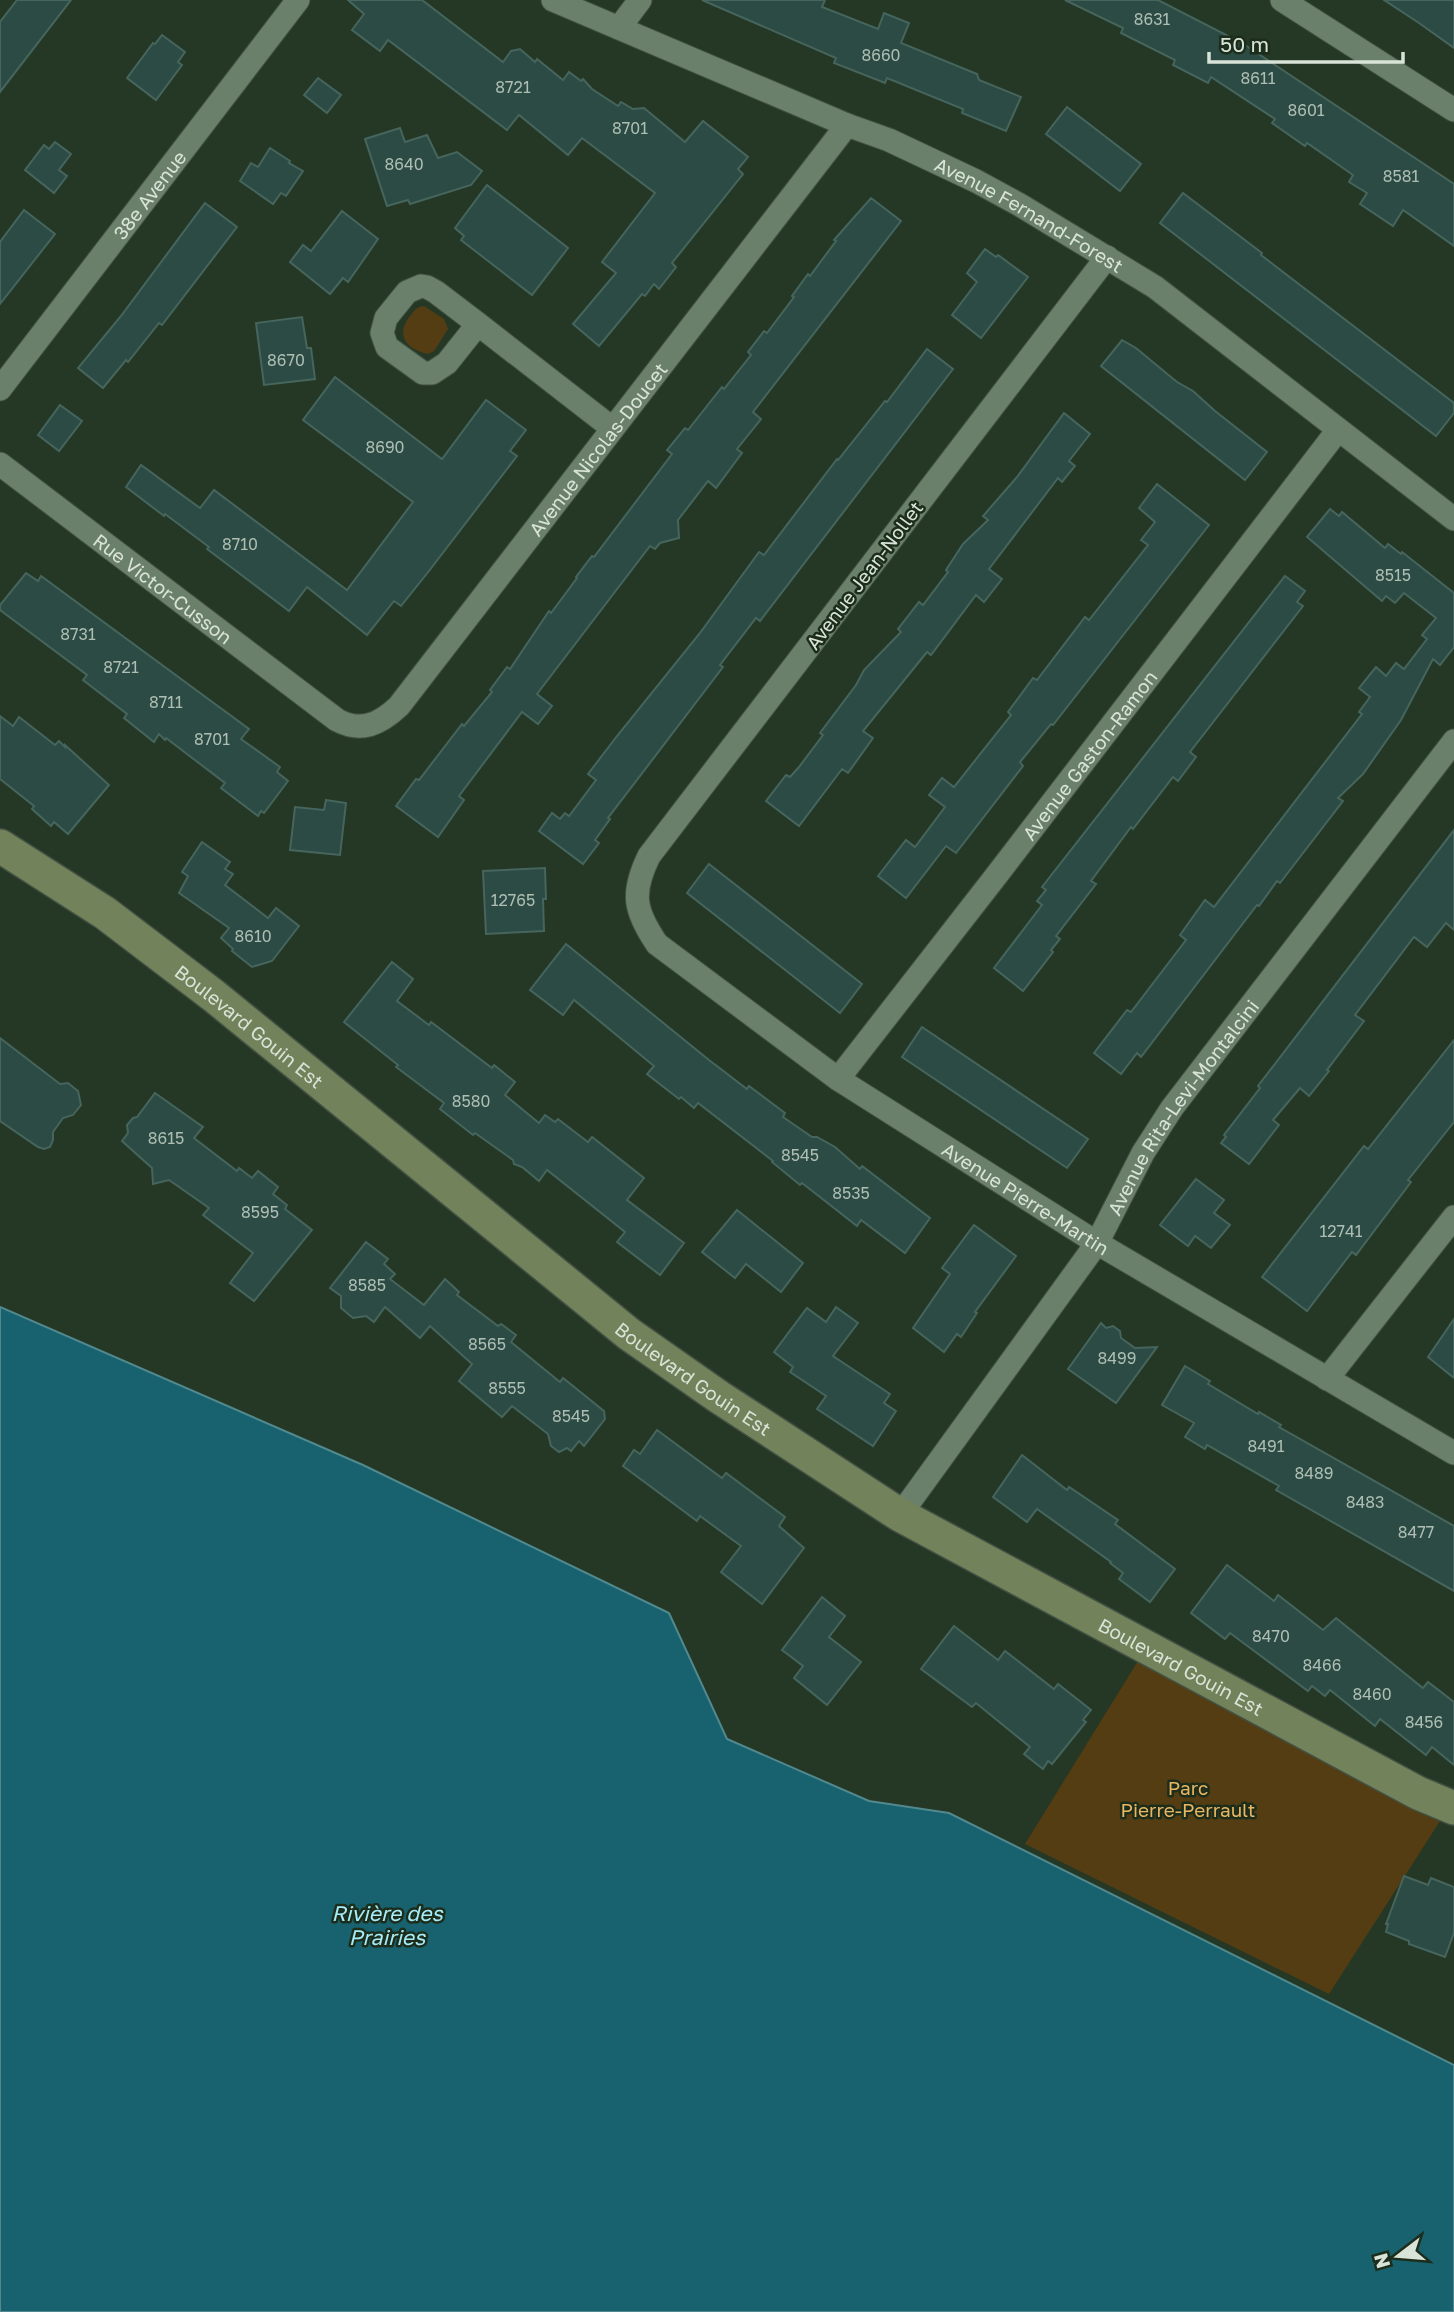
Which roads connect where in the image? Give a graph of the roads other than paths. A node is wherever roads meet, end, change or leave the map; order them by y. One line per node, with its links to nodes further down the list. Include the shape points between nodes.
1 (298, 0): 10 (street, 38e Avenue)
2 (553, 0): 5 (street, Avenue Fernand-Forest)
3 (640, 0): 5 (street)
4 (1282, 0): 6 (street)
5 (619, 28): 7 (street, Avenue Fernand-Forest)
6 (1454, 110)
7 (847, 125): 8 (street, Avenue Fernand-Forest, via 976,181); 11 (street, Avenue Nicolas-Doucet)
8 (1107, 257): 12 (street, Avenue Fernand-Forest, via 1155,287); 18 (street, Avenue Jean-Nollet, via 649,856 639,877)
9 (478, 324): 11 (street)
10 (0, 389)
11 (612, 428): 15 (street, Avenue Nicolas-Doucet, via 389,715 359,727 346,725)
12 (1338, 430): 14 (street, Avenue Fernand-Forest); 19 (street, Avenue Gaston-Ramon)
13 (0, 464): 15 (street, Rue Victor-Cusson)
14 (1454, 519)
15 (326, 712)
16 (1454, 741): 21 (street, Avenue Rita-Levi-Montalcini, via 1172,1108)
17 (0, 846): 24 (street, Boulevard Gouin Est, via 105,913 214,996 629,1334)
18 (636, 901): 19 (street, Avenue Pierre-Martin, via 657,944)
19 (838, 1079): 21 (street, Avenue Pierre-Martin)
20 (1454, 1217): 22 (street)
21 (1097, 1243): 22 (street, Avenue Pierre-Martin); 24 (street, Avenue Rita-Levi-Montalcini)
22 (1327, 1379): 23 (street, Avenue Pierre-Martin)
23 (1454, 1453)
24 (900, 1515): 25 (street, Boulevard Gouin Est, via 1418,1793)
25 (1454, 1808)

